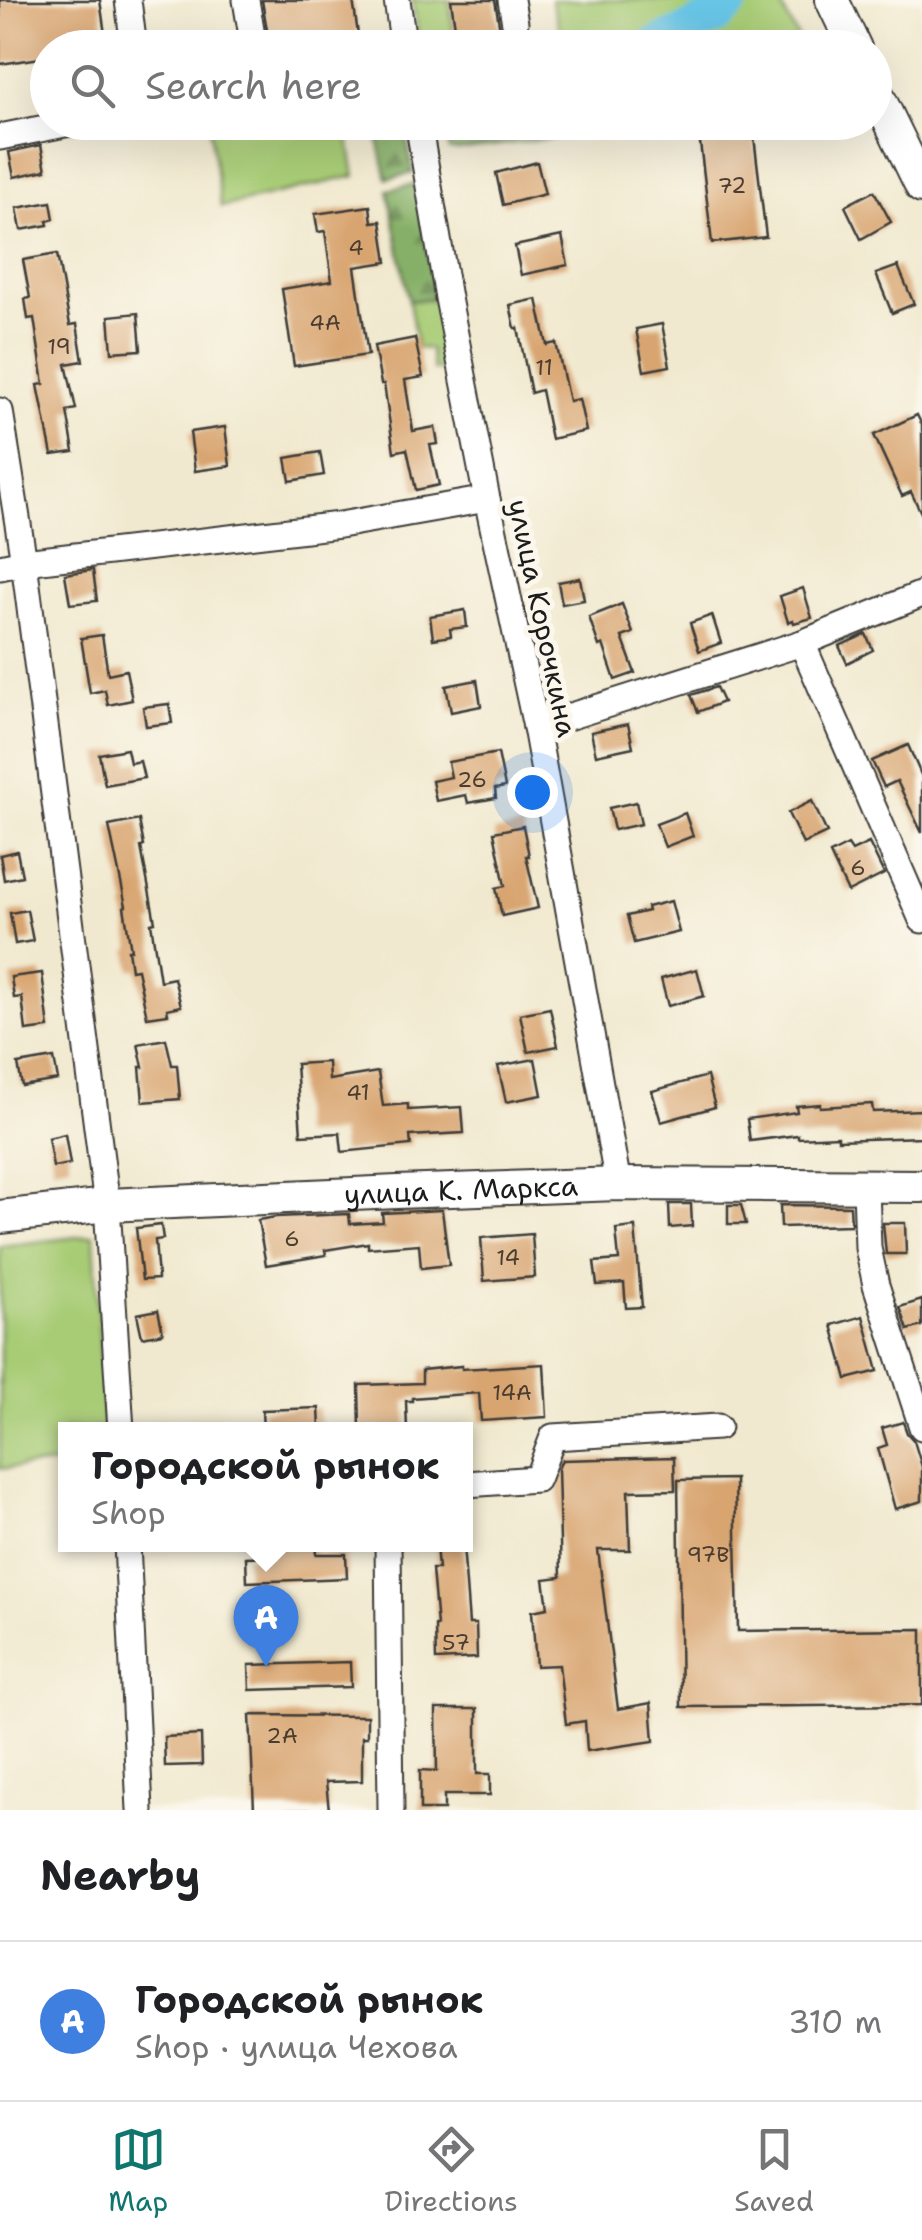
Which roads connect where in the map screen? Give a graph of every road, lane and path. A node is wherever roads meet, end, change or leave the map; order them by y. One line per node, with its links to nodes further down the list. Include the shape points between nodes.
1 (128, 0): 5 (street)
2 (246, 0): 6 (street)
3 (397, 0): 7 (street)
4 (832, 0): 8 (main road)
5 (132, 30)
6 (251, 30)
7 (401, 30)
8 (846, 30)
9 (892, 125): 13 (main road)
10 (30, 131): 11 (street)
11 (0, 137)
12 (421, 140): 15 (street, улица Корочкина)
13 (922, 187)
14 (0, 411): 16 (street)
15 (487, 499): 16 (street, via 340,525); 19 (street, улица Корочкина)
16 (12, 565): 24 (street)
17 (922, 594): 18 (street)
18 (802, 643): 19 (street); 20 (street)
19 (536, 727): 21 (street, улица Корочкина)
20 (922, 920)
21 (618, 1184): 22 (main road, улица К. Маркса); 24 (main road, улица К. Маркса)
22 (866, 1186): 23 (main road, улица К. Маркса); 27 (street, via 876,1285)
23 (922, 1186)
24 (107, 1205): 25 (main road, улица К. Маркса); 26 (street)
25 (0, 1217)
26 (120, 1422)
27 (922, 1427)
28 (718, 1428): 29 (street, via 554,1438 537,1480)
29 (473, 1484)
30 (127, 1552): 32 (street)
31 (388, 1552): 33 (street)
32 (140, 1810)
33 (392, 1810)

